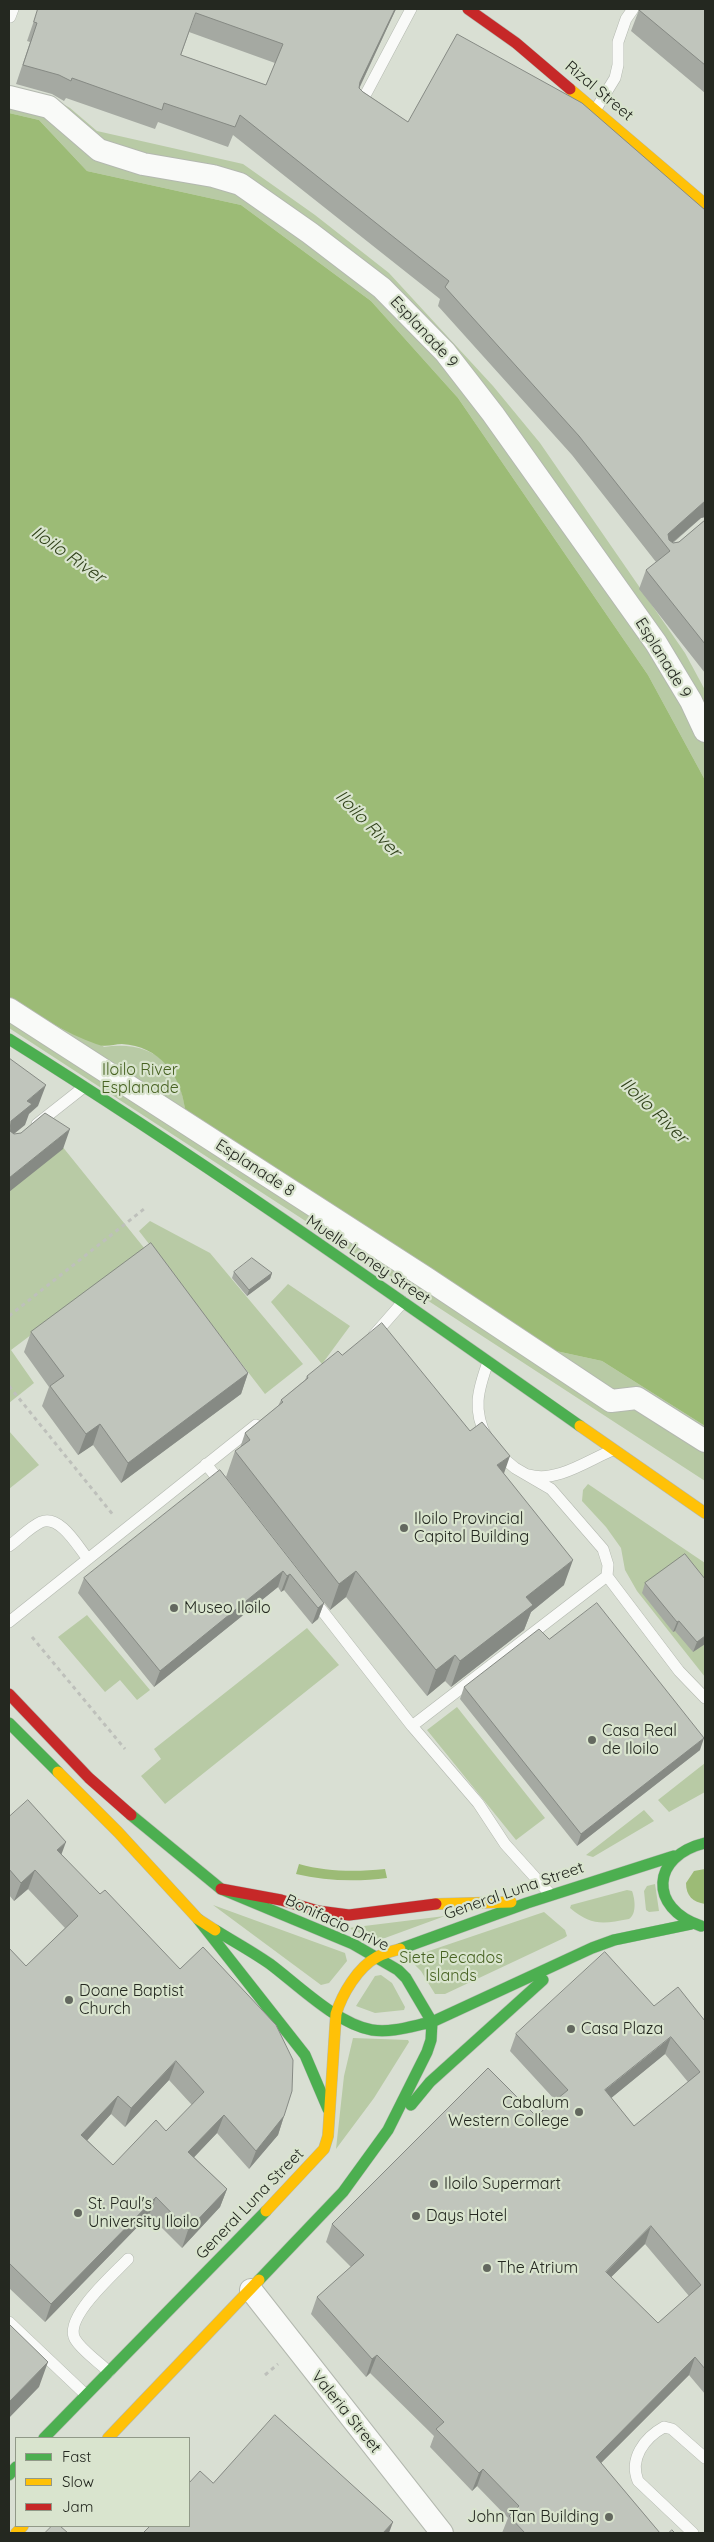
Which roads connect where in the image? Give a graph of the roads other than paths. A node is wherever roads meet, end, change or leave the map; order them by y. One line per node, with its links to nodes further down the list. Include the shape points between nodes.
1 (411, 9): 5 (lane)
2 (468, 9): 6 (main road, Rizal Street, via 516,43)
3 (632, 9): 6 (lane, via 618,42 615,78)
4 (9, 97): 8 (street, Esplanade 9, via 49,107 99,150 143,164 240,184 382,288 445,352 493,414 656,643)
5 (360, 105)
6 (596, 109): 7 (main road, Rizal Street)
7 (705, 204)
8 (705, 731)
9 (9, 1009): 17 (street, Esplanade 8, via 612,1401 637,1398)
10 (9, 1039): 11 (main road, Muelle Loney Street)
11 (84, 1086): 12 (lane); 13 (main road, Muelle Loney Street)
12 (29, 1130)
13 (403, 1302): 14 (lane); 15 (main road, Muelle Loney Street)
14 (365, 1341)
15 (488, 1362): 18 (main road, Muelle Loney Street); 20 (lane, via 478,1392 482,1430 503,1459)
16 (267, 1417): 19 (lane)
17 (705, 1441)
18 (614, 1450): 20 (lane, via 556,1474); 22 (main road, Muelle Loney Street)
19 (206, 1464): 21 (lane); 24 (lane)
20 (525, 1474): 25 (lane, via 550,1489 602,1549 608,1565)
21 (230, 1494)
22 (705, 1514)
23 (9, 1546): 24 (lane, via 40,1522 50,1520 59,1524)
24 (88, 1559): 27 (lane)
25 (607, 1576): 29 (lane, via 679,1672); 31 (lane)
26 (306, 1591): 31 (lane)
27 (9, 1620)
28 (9, 1694): 34 (main road, Bonifacio Drive, via 89,1778 162,1843)
29 (705, 1698)
30 (9, 1723): 37 (main road, via 118,1832)
31 (412, 1726): 35 (lane, via 478,1803 505,1844)
32 (705, 1842): 33 (main road, General Luna Street, via 688,1846)
33 (674, 1856): 35 (main road, General Luna Street); 38 (main road, via 663,1878 666,1901 681,1919)
34 (221, 1889): 36 (main road, via 349,1915 453,1902); 40 (main road, Bonifacio Drive, via 353,1944)
35 (550, 1895): 36 (main road, General Luna Street)
36 (527, 1903): 40 (main road, General Luna Street)
37 (198, 1919): 42 (main road, via 268,1963); 44 (main road, via 305,2056)
38 (691, 1924): 39 (main road); 41 (main road, via 614,1940)
39 (705, 1926)
40 (376, 1957): 42 (main road, General Luna Street, via 348,1985); 43 (main road, Bonifacio Drive, via 405,1975)
41 (570, 1957): 43 (main road); 45 (main road, via 430,2082)
42 (336, 2014): 43 (main road, via 363,2028 378,2030 407,2029); 44 (main road, General Luna Street)
43 (432, 2022): 45 (main road, via 427,2052)
44 (330, 2112): 49 (main road, General Luna Street, via 324,2150)
45 (388, 2130): 47 (main road, via 343,2192)
46 (128, 2259): 49 (lane, via 77,2315 72,2327 75,2339)
47 (251, 2290): 52 (main road); 54 (street, Valeria Street)
48 (9, 2322): 50 (lane)
49 (109, 2372): 50 (main road, General Luna Street)
50 (85, 2394): 51 (main road, General Luna Street)
51 (45, 2437)
52 (109, 2437)
53 (705, 2458): 55 (lane, via 672,2429 664,2427 656,2431 635,2458 634,2470 638,2481)
54 (442, 2533)
55 (693, 2533)

